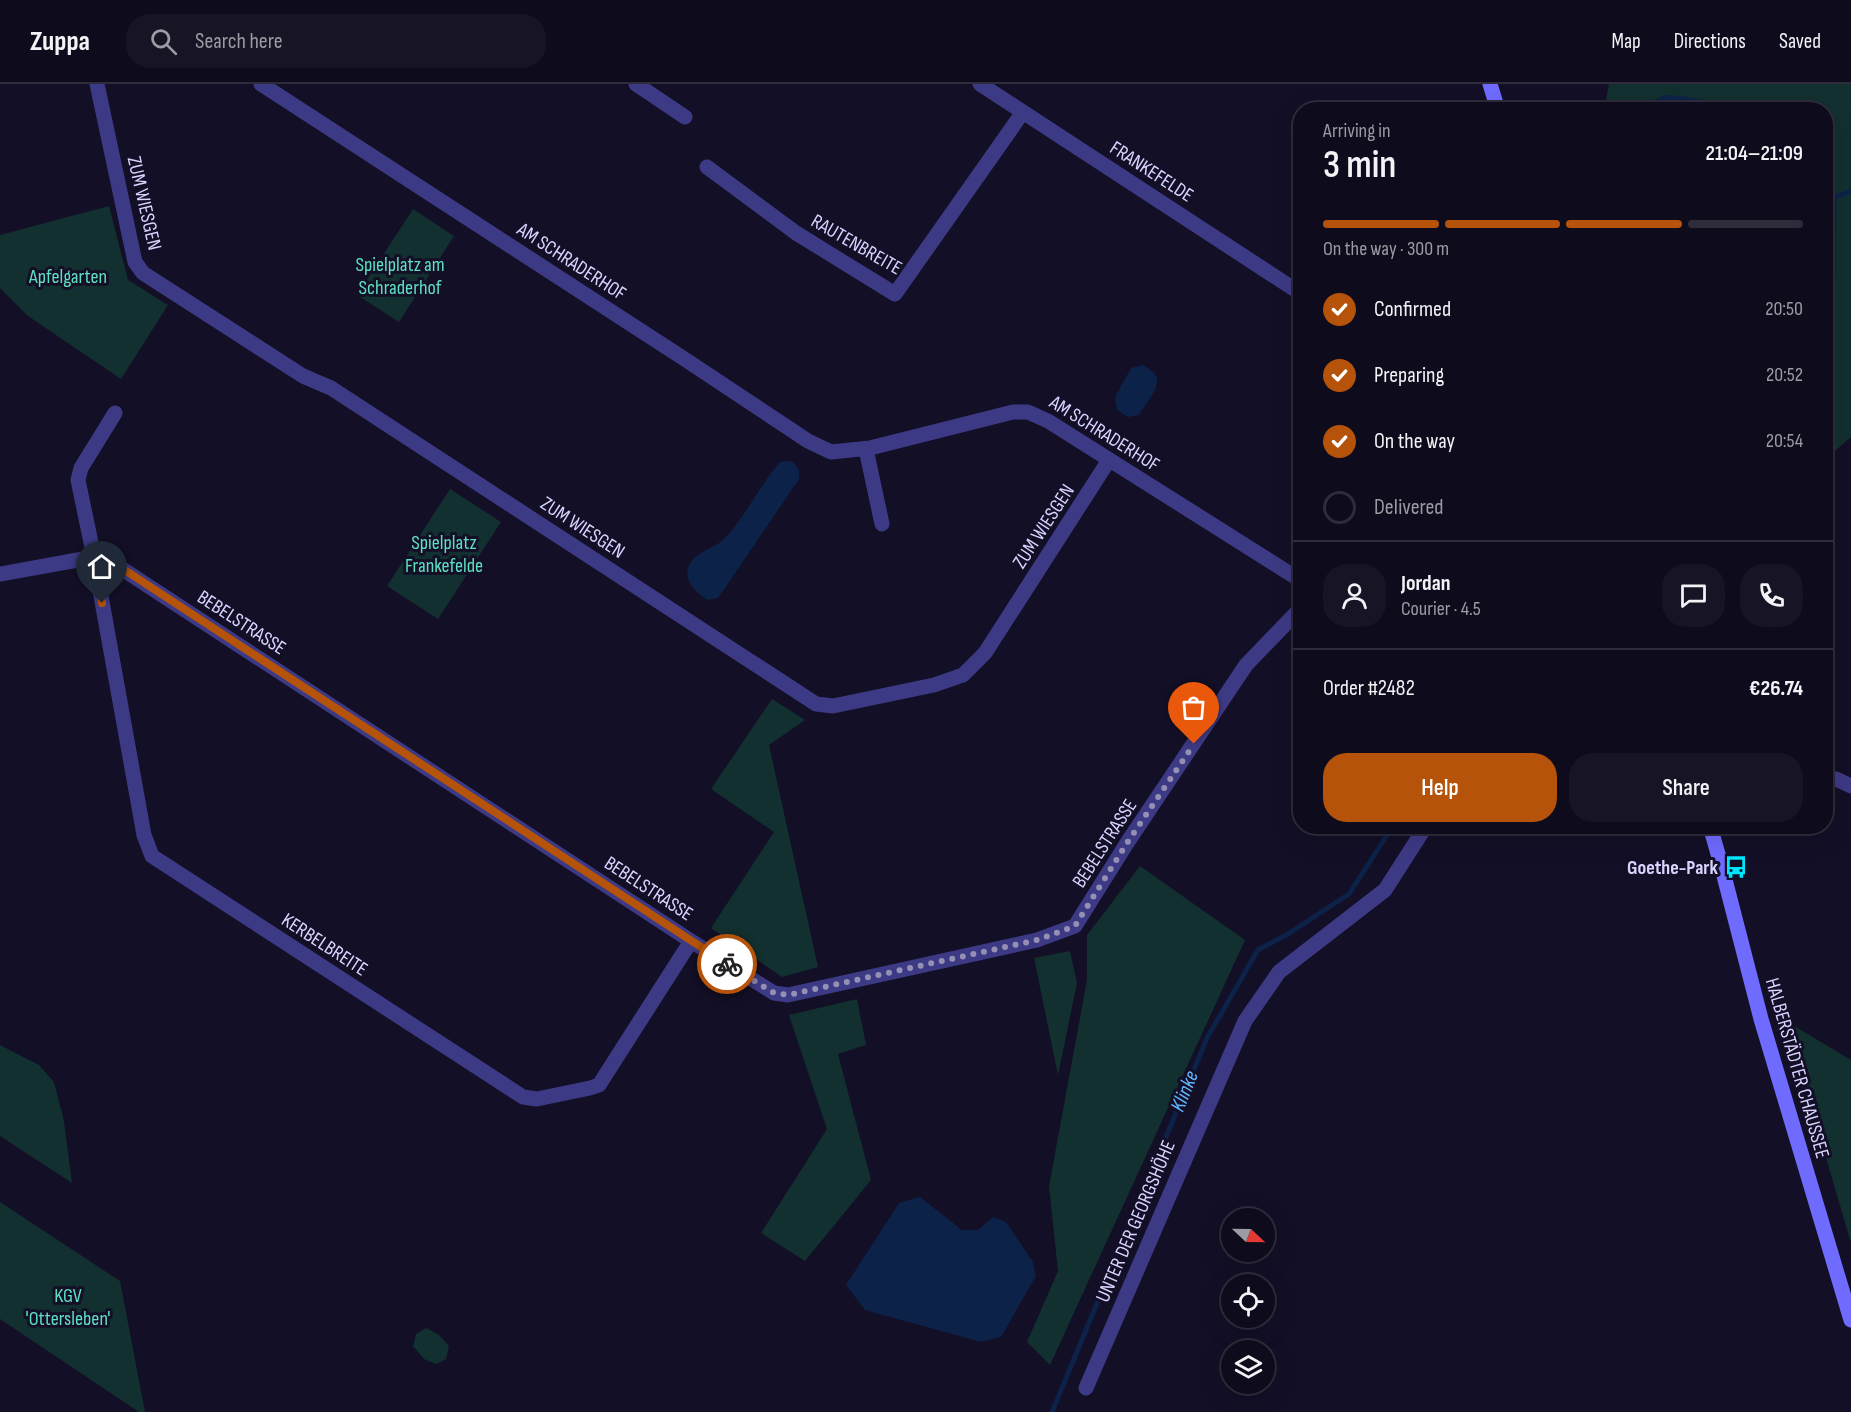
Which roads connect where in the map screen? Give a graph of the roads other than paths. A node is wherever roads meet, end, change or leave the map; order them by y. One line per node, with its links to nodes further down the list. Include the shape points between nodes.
1 (97, 84): 13 (street, ZUM WIESGEN, via 135,262 143,273 303,376 331,388 816,704 833,706 934,685 963,675 985,653)
2 (261, 84): 12 (street, AM SCHRADERHOF, via 808,441 831,452)
3 (636, 84): 8 (street)
4 (980, 84): 7 (street, FRANKEFELDE)
5 (1490, 84): 6 (main road)
6 (1496, 102)
7 (1023, 112): 9 (street, RAUTENBREITE, via 895,294 796,233); 10 (street, FRANKEFELDE)
8 (685, 117)
9 (707, 167)
10 (1293, 288)
11 (115, 413): 15 (street, via 81,468 78,480)
12 (866, 449): 13 (street, AM SCHRADERHOF, via 1013,412 1028,412); 14 (street)
13 (1109, 460): 17 (street, AM SCHRADERHOF)
14 (882, 524)
15 (94, 556): 16 (street); 23 (street, BEBELSTRASSE, via 117,565); 23 (street, KERBELBREITE, via 144,835 152,856 318,965 523,1097 537,1099 599,1084)
16 (0, 574)
17 (1293, 576)
18 (1293, 616): 23 (street, BEBELSTRASSE, via 1246,665 1075,926 1037,940 788,995 774,993)
19 (1833, 778): 20 (street)
20 (1851, 786)
21 (1421, 834): 25 (street, UNTER DER GEORGSHÖHE, via 1385,890 1279,972 1245,1021)
22 (1712, 834): 24 (main road, HALBERSTÄDTER CHAUSSEE, via 1761,1019)
23 (691, 941)
24 (1851, 1320)
25 (1086, 1388)

